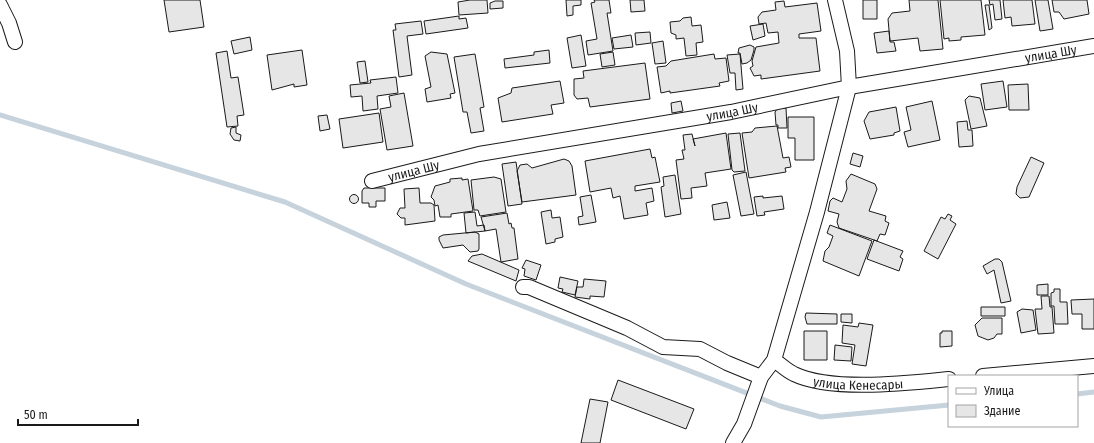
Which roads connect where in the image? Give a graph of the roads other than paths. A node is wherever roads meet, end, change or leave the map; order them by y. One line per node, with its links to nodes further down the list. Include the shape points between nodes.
1 (835, 0): 5 (street, via 847,51)
2 (0, 5): 3 (street)
3 (15, 42)
4 (1094, 46): 5 (street, улица Шу)
5 (849, 87): 6 (street, улица Шу, via 731,112 479,154); 8 (street, via 817,212)
6 (372, 181)
7 (523, 287): 11 (street, via 529,287 589,311 662,347 700,349)
8 (774, 360): 11 (street); 12 (street, улица Кенесары, via 793,374 817,382 899,384)
9 (1094, 366): 10 (street)
10 (994, 375)
11 (761, 377): 13 (street, via 744,424)
12 (948, 379)
13 (733, 443)

